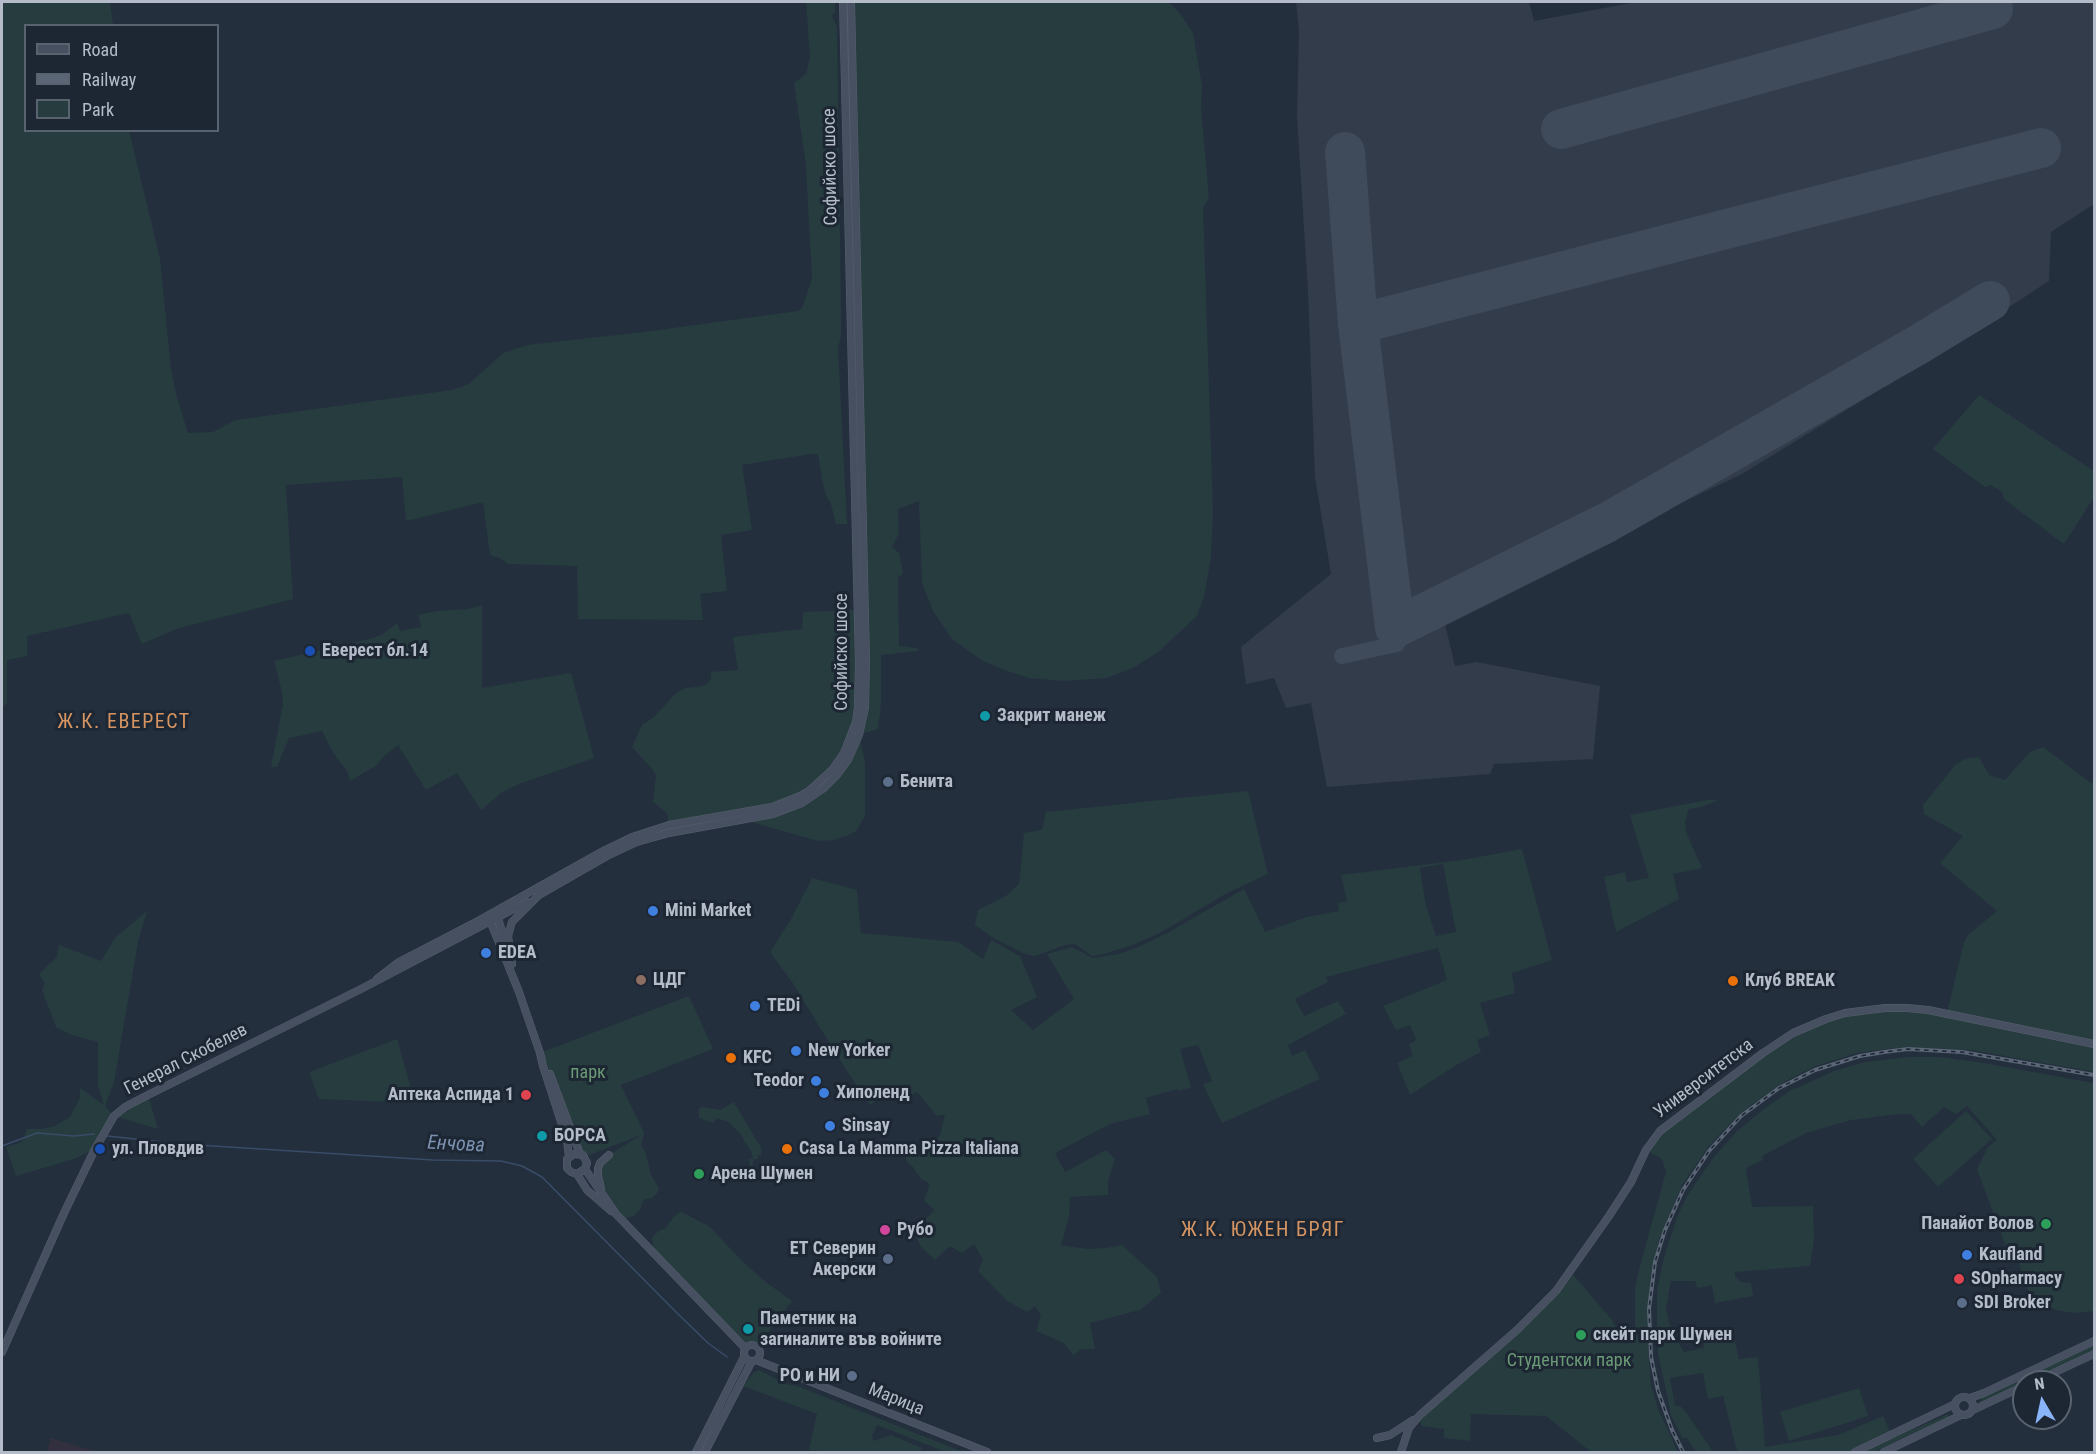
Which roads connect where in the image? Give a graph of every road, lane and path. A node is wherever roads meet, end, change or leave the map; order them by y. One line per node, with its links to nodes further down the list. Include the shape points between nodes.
1 (843, 2): 4 (main road, Софийско шосе, via 858,663 858,707 852,735 832,770 800,796 772,807 669,825 632,837)
2 (851, 2): 3 (main road, Софийско шосе, via 866,662 865,708 859,735 837,775 802,803 773,814 669,832 637,842)
3 (539, 895): 4 (main road, Генерал Скобелев); 5 (main road, Софийско шосе, via 512,922 508,936)
4 (493, 917): 5 (main road); 6 (main road); 18 (main road, Генерал Скобелев, via 399,962 377,979 114,1116 64,1213)
5 (512, 964): 6 (main road)
6 (519, 992): 8 (main road)
7 (2094, 1044): 27 (main road, Университетска, via 1907,1008 1845,1013 1794,1033 1666,1125 1556,1291)
8 (540, 1053): 9 (main road); 11 (main road)
9 (580, 1154): 11 (main road); 12 (main road, via 586,1160)
10 (609, 1155): 14 (main road, via 597,1172)
11 (569, 1156): 13 (main road, via 567,1168)
12 (585, 1169): 13 (main road); 14 (main road)
13 (577, 1174): 15 (main road, via 594,1196)
14 (605, 1200): 15 (main road)
15 (616, 1214): 17 (main road)
16 (2094, 1341): 24 (main road)
17 (745, 1348): 20 (main road); 21 (main road, via 755,1346 760,1351)
18 (2, 1352)
19 (2094, 1354): 22 (main road)
20 (744, 1358): 21 (main road); 32 (main road)
21 (756, 1359): 33 (main road); 34 (main road, Марица)
22 (2060, 1370)
23 (2012, 1392): 26 (main road)
24 (1970, 1398): 25 (main road, via 1960,1398); 26 (main road)
25 (1955, 1404): 28 (main road); 35 (main road)
26 (1973, 1410): 28 (main road)
27 (1420, 1415): 29 (main road, via 1390,1435); 31 (main road, Университетска, via 1409,1428)
28 (1961, 1415): 30 (main road)
29 (1377, 1438)
30 (1900, 1445): 36 (main road); 37 (main road)
31 (1401, 1450)
32 (696, 1452)
33 (705, 1452)
34 (987, 1452)
35 (1855, 1452)
36 (1884, 1452)
37 (1891, 1452)

